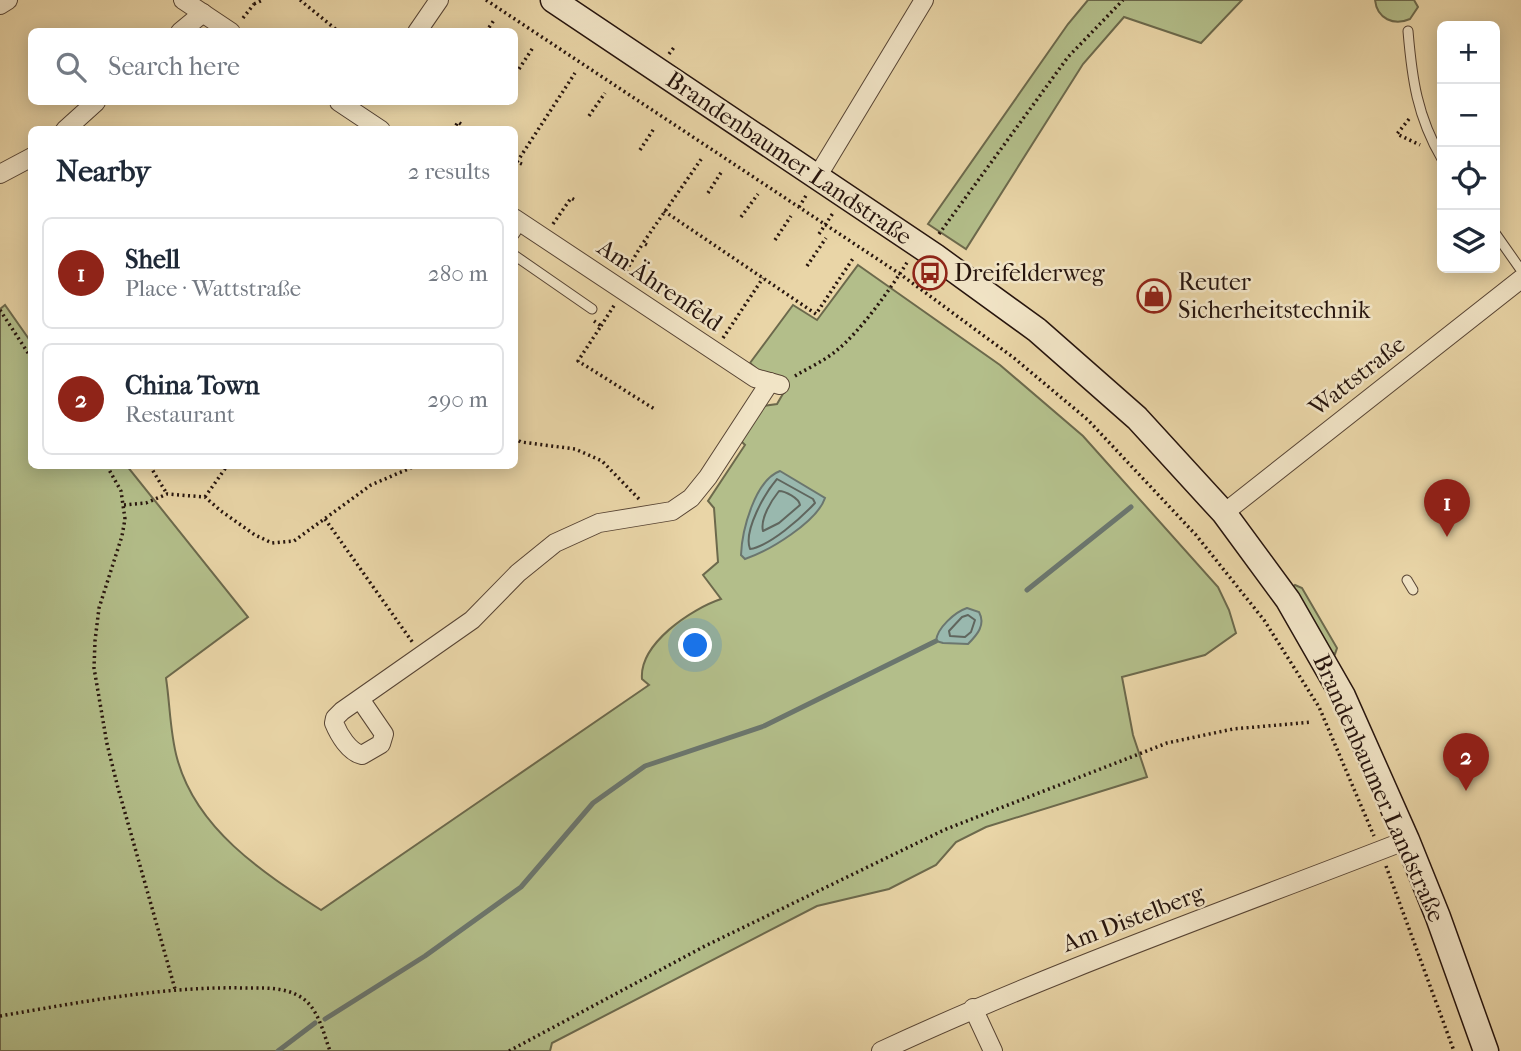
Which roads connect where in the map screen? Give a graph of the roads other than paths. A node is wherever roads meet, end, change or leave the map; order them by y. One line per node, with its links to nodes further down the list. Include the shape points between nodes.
1 (8, 0): 6 (street)
2 (183, 0): 7 (street)
3 (439, 0): 10 (street)
4 (553, 0): 19 (main road, Brandenbaumer Landstraße)
5 (924, 0): 19 (street)
6 (0, 5)
7 (203, 13): 8 (street); 9 (street)
8 (235, 27)
9 (185, 28)
10 (420, 28)
11 (1408, 31): 16 (lane, via 1418,108)
12 (93, 105): 14 (street)
13 (365, 108): 15 (street)
14 (69, 126)
15 (379, 126)
16 (1437, 150)
17 (28, 159): 18 (street)
18 (0, 174)
19 (817, 177): 26 (main road, Brandenbaumer Landstraße, via 1037,330 1137,418)
20 (518, 225): 29 (street, Am Ährenfeld, via 544,237 755,379 775,384 691,498 672,512 599,523 555,543 472,620)
21 (1500, 240): 23 (lane)
22 (518, 258): 25 (lane)
23 (1521, 270)
24 (1521, 279): 26 (street, Wattstraße)
25 (591, 314)
26 (1224, 513): 30 (main road, Brandenbaumer Landstraße, via 1288,600 1336,681)
27 (1406, 580): 28 (lane)
28 (1413, 590)
29 (360, 699)
30 (1407, 839): 31 (street, Am Distelberg); 34 (main road, Brandenbaumer Landstraße)
31 (973, 1008): 32 (street, Am Distelberg); 33 (street)
32 (881, 1051)
33 (993, 1051)
34 (1486, 1051)

